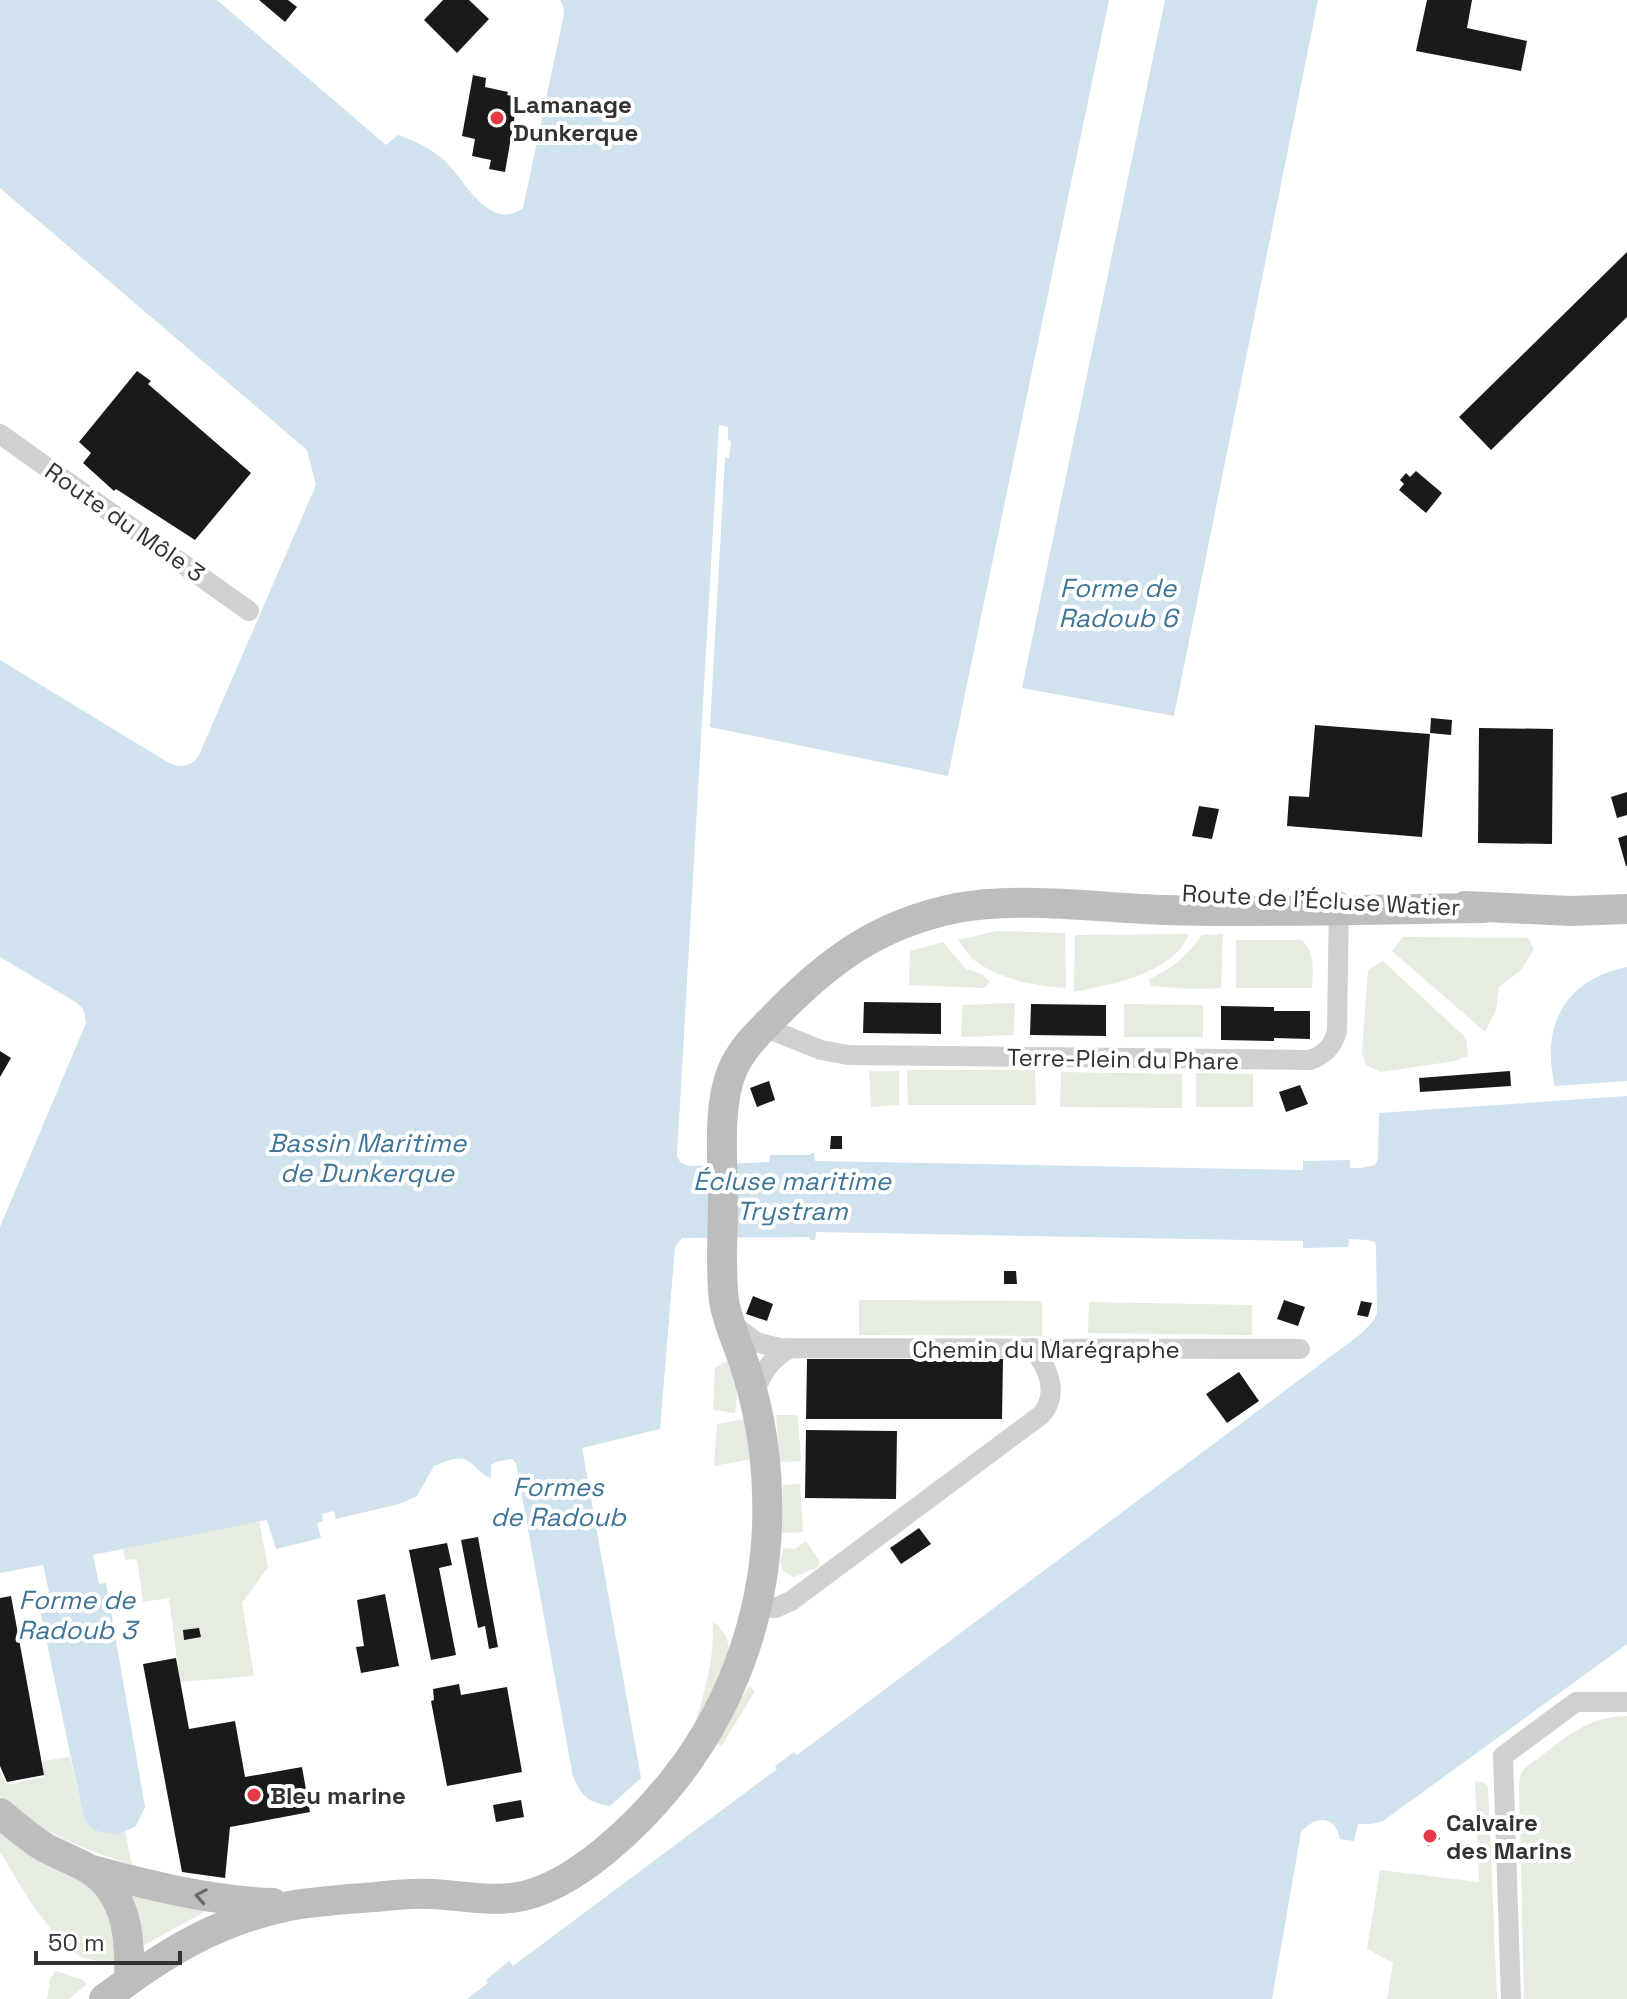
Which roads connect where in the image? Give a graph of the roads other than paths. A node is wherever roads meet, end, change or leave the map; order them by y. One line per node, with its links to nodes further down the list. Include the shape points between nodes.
1 (0, 434): 2 (street, Route du Môle 3)
2 (249, 611)
3 (1339, 903): 4 (street, Route de l'Écluse Watier); 5 (street, Route de l'Écluse Watier, via 1264,892 1179,892 1063,904 972,906 923,916 852,948); 5 (street, Terre-Plein du Phare, via 1337,1031 1325,1053 1310,1060 848,1055)
4 (1627, 909)
5 (764, 1027): 6 (street, Route de l'Écluse Watier, via 740,1056 724,1098 723,1285)
6 (729, 1320): 7 (street, Chemin du Marégraphe, via 756,1342); 10 (street, Route de l'Écluse Watier)
7 (791, 1348): 8 (street, Chemin du Marégraphe); 10 (street, via 772,1361)
8 (1033, 1348): 9 (street, Chemin du Marégraphe); 11 (street, via 1050,1382 1048,1405 1041,1415 791,1601 775,1608)
9 (1300, 1349)
10 (753, 1396): 11 (street, Route de l'Écluse Watier, via 768,1499)
11 (756, 1607): 15 (street, Route de l'Écluse Watier, via 729,1690 689,1758 630,1827 571,1874 514,1898 421,1894)
12 (1627, 1702): 18 (street, via 1576,1702 1503,1756)
13 (0, 1813): 14 (street, via 43,1846)
14 (89, 1870): 15 (street, one-way to 14, via 219,1899); 16 (street, via 120,1905 129,1945)
15 (307, 1903): 16 (street, via 201,1936)
16 (129, 1980): 17 (street)
17 (104, 1999)
18 (1511, 1999)

